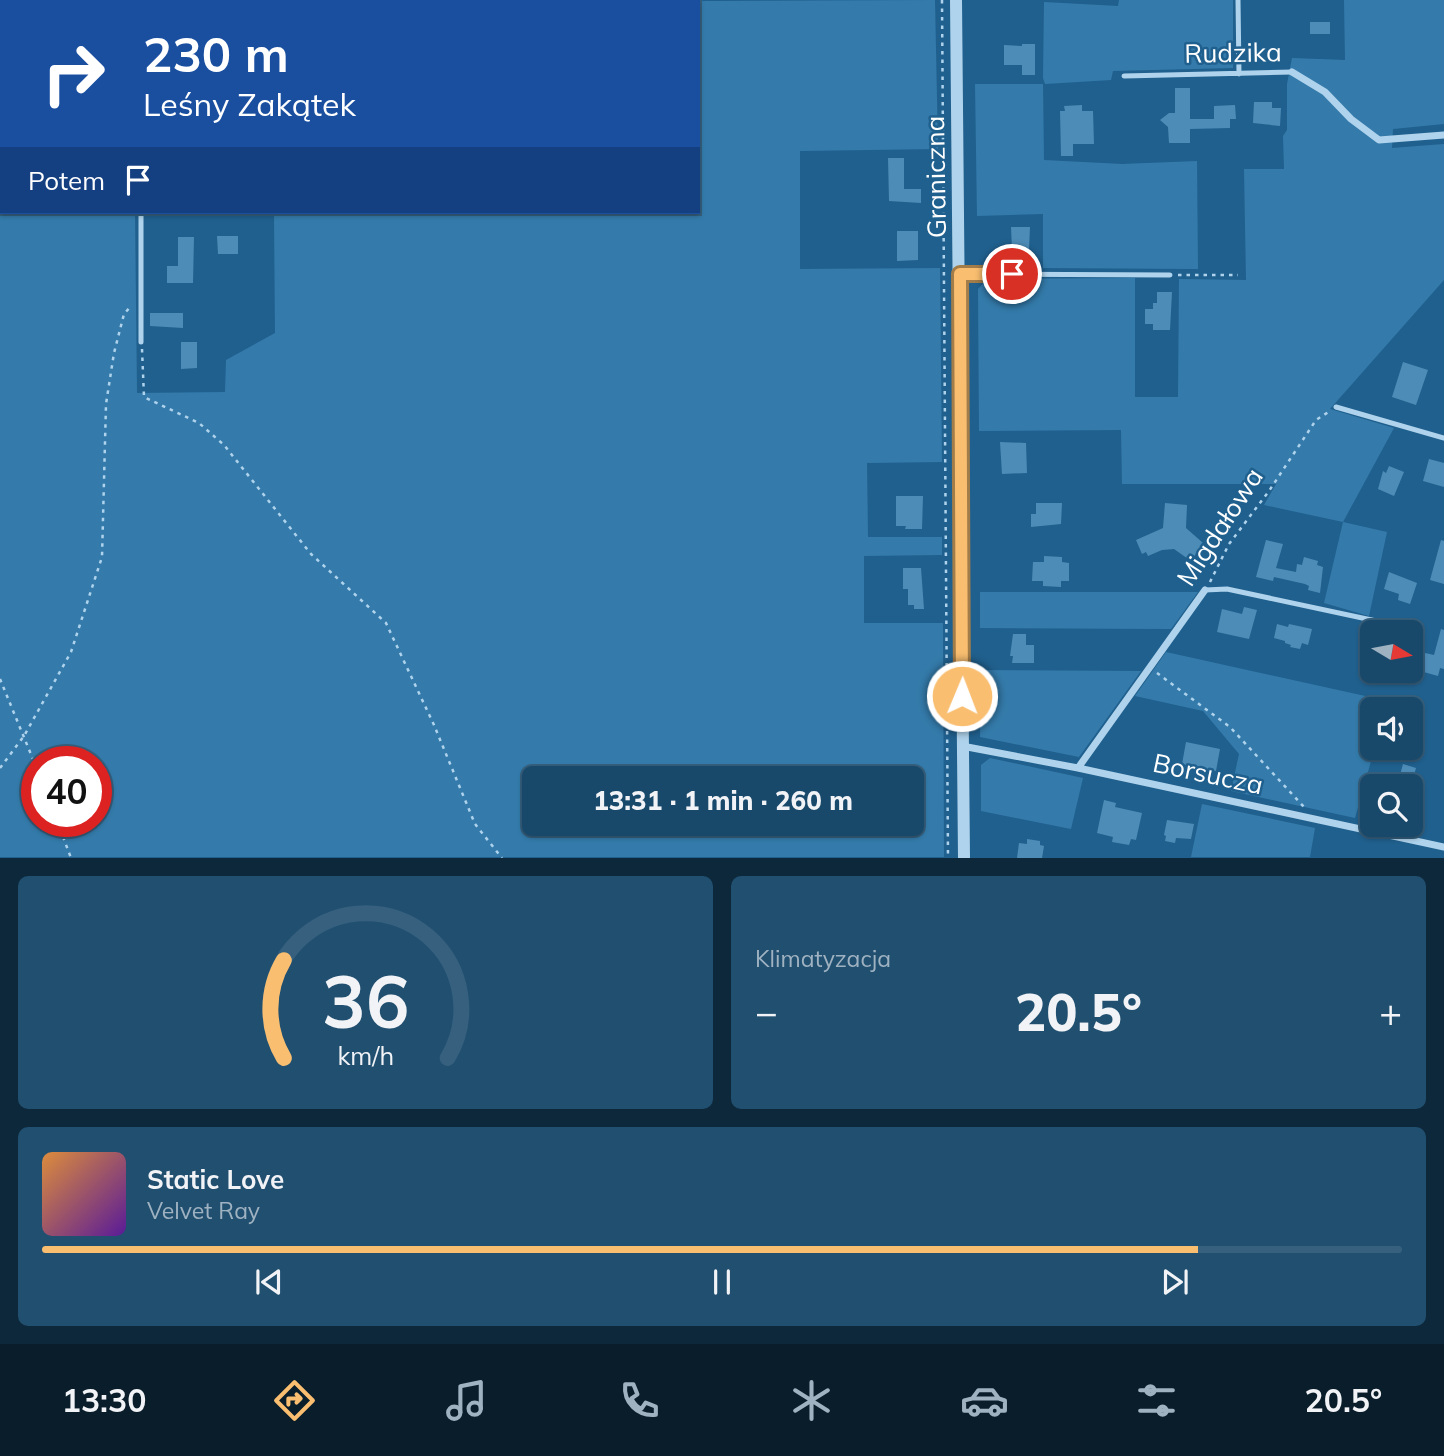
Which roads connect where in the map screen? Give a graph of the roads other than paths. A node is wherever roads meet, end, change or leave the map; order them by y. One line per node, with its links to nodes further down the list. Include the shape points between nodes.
1 (956, 0): 8 (street, Graniczna)
2 (1238, 0): 4 (lane)
3 (1292, 72): 4 (lane, Rudzika); 6 (street, Rudzika, via 1325,92 1379,140)
4 (1238, 74): 5 (lane, Rudzika)
5 (1124, 76)
6 (1444, 135)
7 (141, 214): 10 (lane)
8 (960, 274): 9 (lane); 15 (street, Graniczna)
9 (1170, 275)
10 (141, 342)
11 (1336, 407): 12 (lane)
12 (1444, 438)
13 (1205, 590): 14 (lane, via 1227,589); 16 (street, Migdałowa)
14 (1372, 620)
15 (962, 746): 16 (street, Borsucza); 18 (street, Graniczna)
16 (1078, 768): 17 (street, Borsucza)
17 (1444, 847)
18 (964, 858)

